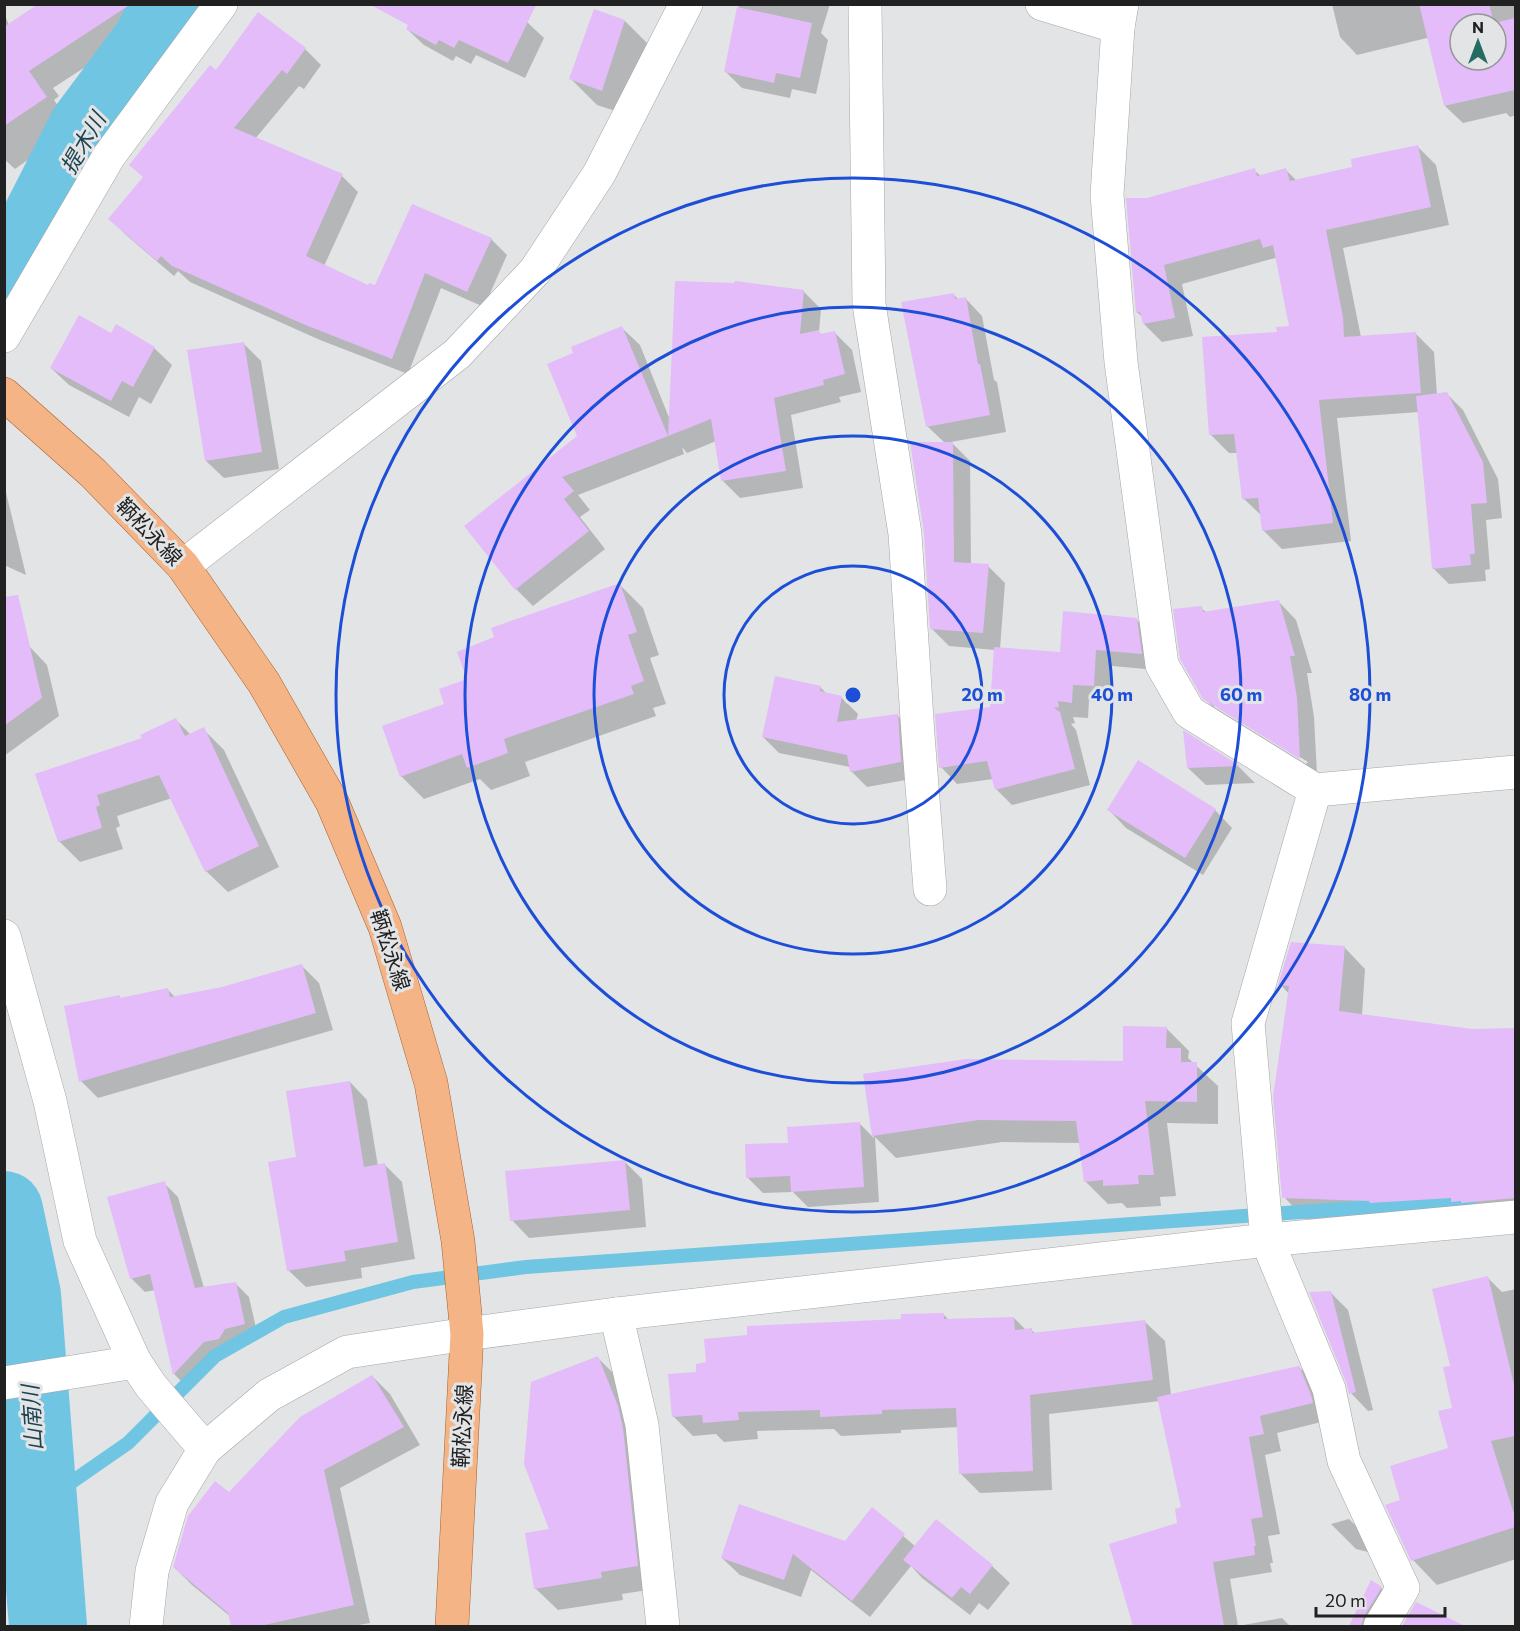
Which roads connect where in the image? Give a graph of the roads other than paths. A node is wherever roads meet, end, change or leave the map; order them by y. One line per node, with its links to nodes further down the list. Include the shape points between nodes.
1 (221, 4): 6 (street, via 109,156)
2 (686, 4): 8 (street, via 599,174 535,271 457,354)
3 (865, 4): 11 (street, via 868,303 905,534)
4 (1042, 4): 5 (street)
5 (1120, 16): 10 (street, via 1107,195 1120,362 1162,665 1189,712)
6 (4, 336)
7 (4, 394): 8 (main road, 鞆松永線, via 93,473)
8 (183, 566): 16 (main road, 鞆松永線, via 264,683 332,802 385,927 431,1083 458,1241)
9 (1515, 772): 10 (street)
10 (1315, 790): 14 (street, via 1248,1023)
11 (930, 889)
12 (4, 936): 17 (street, via 50,1101 80,1241)
13 (1515, 1217): 14 (street)
14 (1265, 1223): 15 (street); 23 (street, via 1329,1389 1344,1461 1403,1588)
15 (616, 1314): 16 (street); 22 (street, via 642,1425)
16 (466, 1322): 19 (street, via 347,1352 269,1395); 21 (main road, 鞆松永線)
17 (143, 1374): 18 (street, via 102,1367); 19 (street)
18 (4, 1383)
19 (205, 1449): 20 (street, via 172,1503 152,1571)
20 (146, 1626)
21 (452, 1626)
22 (663, 1626)
23 (1380, 1626)

